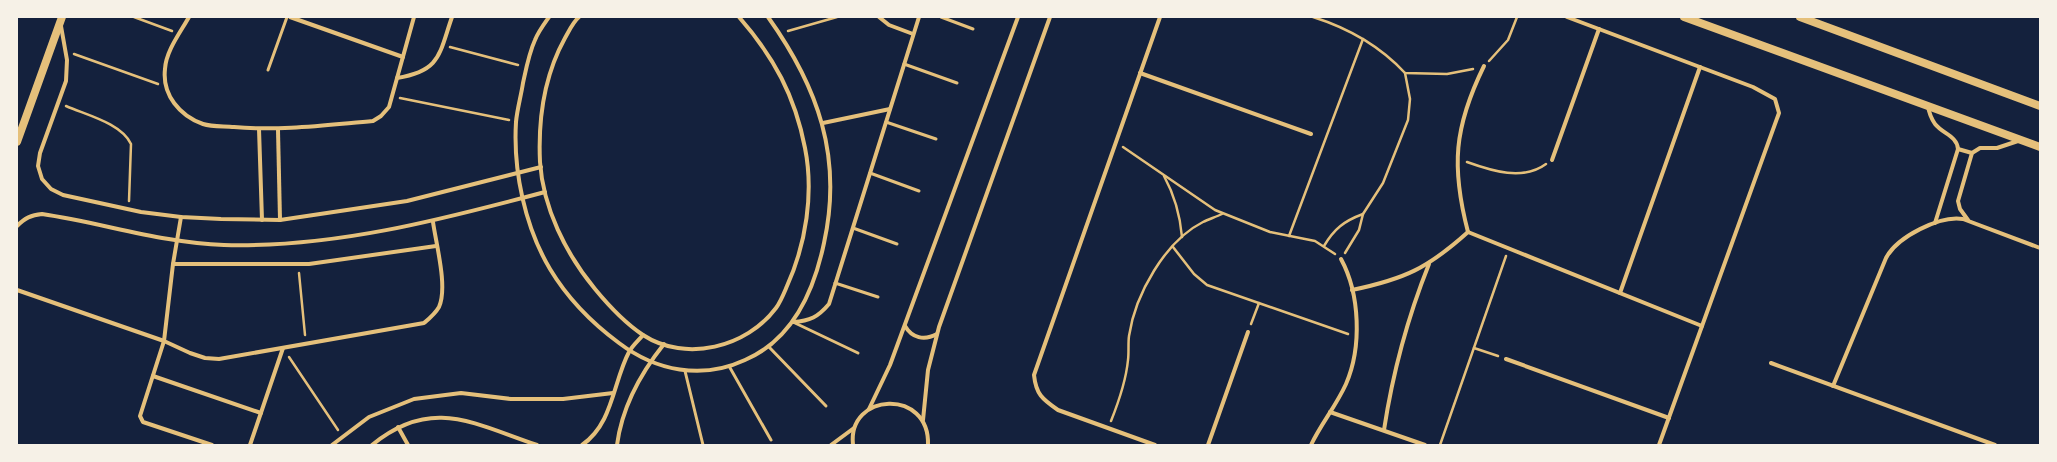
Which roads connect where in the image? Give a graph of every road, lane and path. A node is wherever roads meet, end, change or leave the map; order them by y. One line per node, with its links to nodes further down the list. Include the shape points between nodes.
1 (134, 17): 27 (path)
2 (189, 17): 27 (street)
3 (287, 17): 37 (lane)
4 (290, 17): 32 (street)
5 (414, 17): 32 (street)
6 (452, 17): 30 (street)
7 (549, 17): 35 (street, via 535,39)
8 (579, 17): 63 (street, via 560,48 549,77 542,107 539,139)
9 (739, 17): 110 (street, via 760,40 781,74 796,111 806,150 809,190 805,230 792,276 778,306 764,322 747,335 727,344 707,348 685,348)
10 (768, 17): 26 (street)
11 (837, 17): 26 (path)
12 (879, 17): 28 (street, via 889,25)
13 (919, 17): 28 (street)
14 (941, 17): 24 (lane)
15 (1018, 17): 102 (street)
16 (1050, 17): 105 (street)
17 (1160, 17): 38 (street)
18 (1314, 17): 29 (path, via 1347,29)
19 (1517, 17): 34 (path, via 1508,40)
20 (1567, 17): 25 (street)
21 (1684, 17): 45 (main road)
22 (1800, 17): 46 (main road)
23 (61, 19): 31 (street); 56 (main road)
24 (974, 29)
25 (1599, 29): 36 (street); 62 (street)
26 (779, 33): 50 (street, via 809,86)
27 (180, 34): 42 (street, via 170,51 165,68)
28 (913, 34): 33 (street)
29 (1363, 39): 39 (path, via 1394,61); 82 (path)
30 (442, 46): 35 (path); 40 (street, via 436,61 425,70 412,76)
31 (65, 51): 42 (path); 44 (street, via 66,81)
32 (403, 57): 40 (street)
33 (904, 64): 41 (lane); 47 (street)
34 (1484, 66): 39 (path, via 1447,74); 61 (street, via 1471,92 1462,120)
35 (527, 67): 48 (street)
36 (1700, 67): 98 (street); 103 (street, via 1753,86 1775,99 1779,113)
37 (268, 70)
38 (1140, 73): 53 (street); 57 (street)
39 (1405, 73): 72 (path, via 1410,100 1408,120 1383,183)
40 (397, 78): 43 (street)
41 (957, 83)
42 (166, 87): 51 (street, via 174,104 187,117 204,124)
43 (392, 96): 48 (path); 52 (street, via 389,107 373,121)
44 (58, 103): 70 (path, via 119,128 128,138 131,144); 70 (street, via 40,153 38,166 42,179 51,189 63,195)
45 (1928, 106): 55 (main road); 59 (street, via 1930,116 1936,125 1954,138)
46 (2040, 106)
47 (890, 109): 49 (street); 50 (street)
48 (516, 122): 64 (street)
49 (886, 122): 54 (lane); 65 (street)
50 (823, 123): 101 (street, via 831,191 828,225 821,259 809,291)
51 (259, 129): 52 (street); 74 (street)
52 (278, 130): 75 (street)
53 (1311, 134)
54 (936, 139)
55 (2021, 140): 58 (main road); 60 (street, via 1998,148 1980,148)
56 (17, 142)
57 (1116, 142): 66 (path); 132 (street, via 1034,375 1035,388 1044,400 1058,410)
58 (2040, 147)
59 (1958, 149): 60 (street); 78 (street)
60 (1972, 154): 76 (street, via 1958,201 1960,209)
61 (1457, 158): 62 (path, via 1517,174 1541,168); 81 (street, via 1461,206)
62 (1552, 160)
63 (541, 167): 64 (street); 68 (street)
64 (518, 173): 69 (street); 75 (street, via 407,201)
65 (870, 173): 67 (lane); 80 (street)
66 (1164, 176): 71 (path); 83 (path, via 1174,195)
67 (919, 191)
68 (545, 192): 69 (street); 106 (street, via 560,234 581,272 610,307)
69 (524, 198): 77 (street); 114 (street, via 533,233 571,300 598,328)
70 (129, 210): 73 (street)
71 (1223, 214): 82 (path, via 1270,232); 83 (path, via 1202,222)
72 (1363, 214): 87 (path, via 1346,220 1333,231); 91 (path, via 1354,240)
73 (181, 217): 74 (street); 84 (street)
74 (262, 220): 75 (street)
75 (280, 220)
76 (1970, 221): 78 (street, via 1953,217); 90 (street)
77 (433, 222): 84 (street, via 329,239 282,243 223,245); 86 (street)
78 (1935, 223): 122 (street, via 1903,239 1890,250)
79 (17, 226): 84 (street, via 32,215 42,214)
80 (853, 228): 85 (lane); 95 (street)
81 (1468, 232): 89 (street); 94 (street)
82 (1289, 236): 87 (path, via 1315,241)
83 (1182, 237): 88 (path)
84 (177, 240): 92 (street)
85 (897, 244)
86 (436, 246): 93 (street); 109 (street, via 443,291 439,306 433,316 424,323)
87 (1324, 246): 91 (path)
88 (1173, 247): 100 (path, via 1207,285); 132 (path, via 1149,277 1135,306 1124,382)
89 (1508, 248): 98 (street); 113 (path)
90 (2040, 248)
91 (1341, 259): 97 (street, via 1346,267)
92 (173, 264): 93 (street); 108 (street)
93 (298, 264): 109 (path)
94 (1429, 264): 97 (street, via 1382,284); 133 (street, via 1413,304 1401,346)
95 (835, 284): 99 (lane); 101 (street, via 829,304 820,315 808,321)
96 (17, 290): 108 (street)
97 (1352, 290): 107 (street)
98 (1620, 293): 103 (street)
99 (878, 297)
100 (1259, 303): 104 (path); 107 (path)
101 (793, 322): 111 (street); 115 (lane)
102 (904, 326): 105 (street, via 911,334 921,338); 125 (street)
103 (1702, 326): 128 (street)
104 (1248, 332): 149 (street)
105 (937, 334): 129 (street, via 928,370)
106 (643, 335): 110 (street); 114 (street)
107 (1356, 337): 126 (street, via 1346,383)
108 (164, 341): 112 (street, via 205,358 219,359); 121 (street)
109 (306, 344): 112 (street)
110 (664, 344): 117 (street)
111 (769, 347): 119 (street, via 754,357); 124 (lane)
112 (283, 348): 127 (street); 134 (path)
113 (1474, 348): 116 (path); 152 (path)
114 (629, 350): 117 (street); 123 (street)
115 (858, 353)
116 (1506, 359): 128 (street)
117 (650, 362): 120 (street); 143 (street, via 634,389)
118 (1771, 363): 122 (street)
119 (729, 366): 120 (street); 135 (lane)
120 (684, 371): 144 (lane)
121 (152, 376): 127 (street); 136 (street, via 140,414 143,422)
122 (1833, 386): 154 (street)
123 (613, 394): 134 (street, via 562,399 519,399 460,393 414,398 369,417); 142 (street, via 598,431)
124 (826, 406)
125 (870, 409): 129 (street, via 880,404 898,404); 131 (street, via 860,417)
126 (1330, 412): 133 (street); 150 (street)
127 (261, 413): 137 (street)
128 (1669, 418): 153 (street)
129 (923, 420): 147 (street, via 927,429)
130 (398, 426): 139 (street); 140 (street); 141 (street, via 416,420 454,417)
131 (855, 428): 145 (street); 146 (street)
132 (1107, 428): 148 (street)
133 (1384, 430): 151 (street)
134 (343, 437): 138 (street)
135 (772, 440)
136 (212, 445)
137 (250, 445)
138 (332, 445)
139 (372, 445)
140 (408, 445)
141 (537, 445)
142 (582, 445)
143 (617, 445)
144 (703, 445)
145 (831, 445)
146 (853, 445)
147 (928, 445)
148 (1155, 445)
149 (1208, 445)
150 (1311, 445)
151 (1425, 445)
152 (1440, 445)
153 (1659, 445)
154 (1995, 445)

